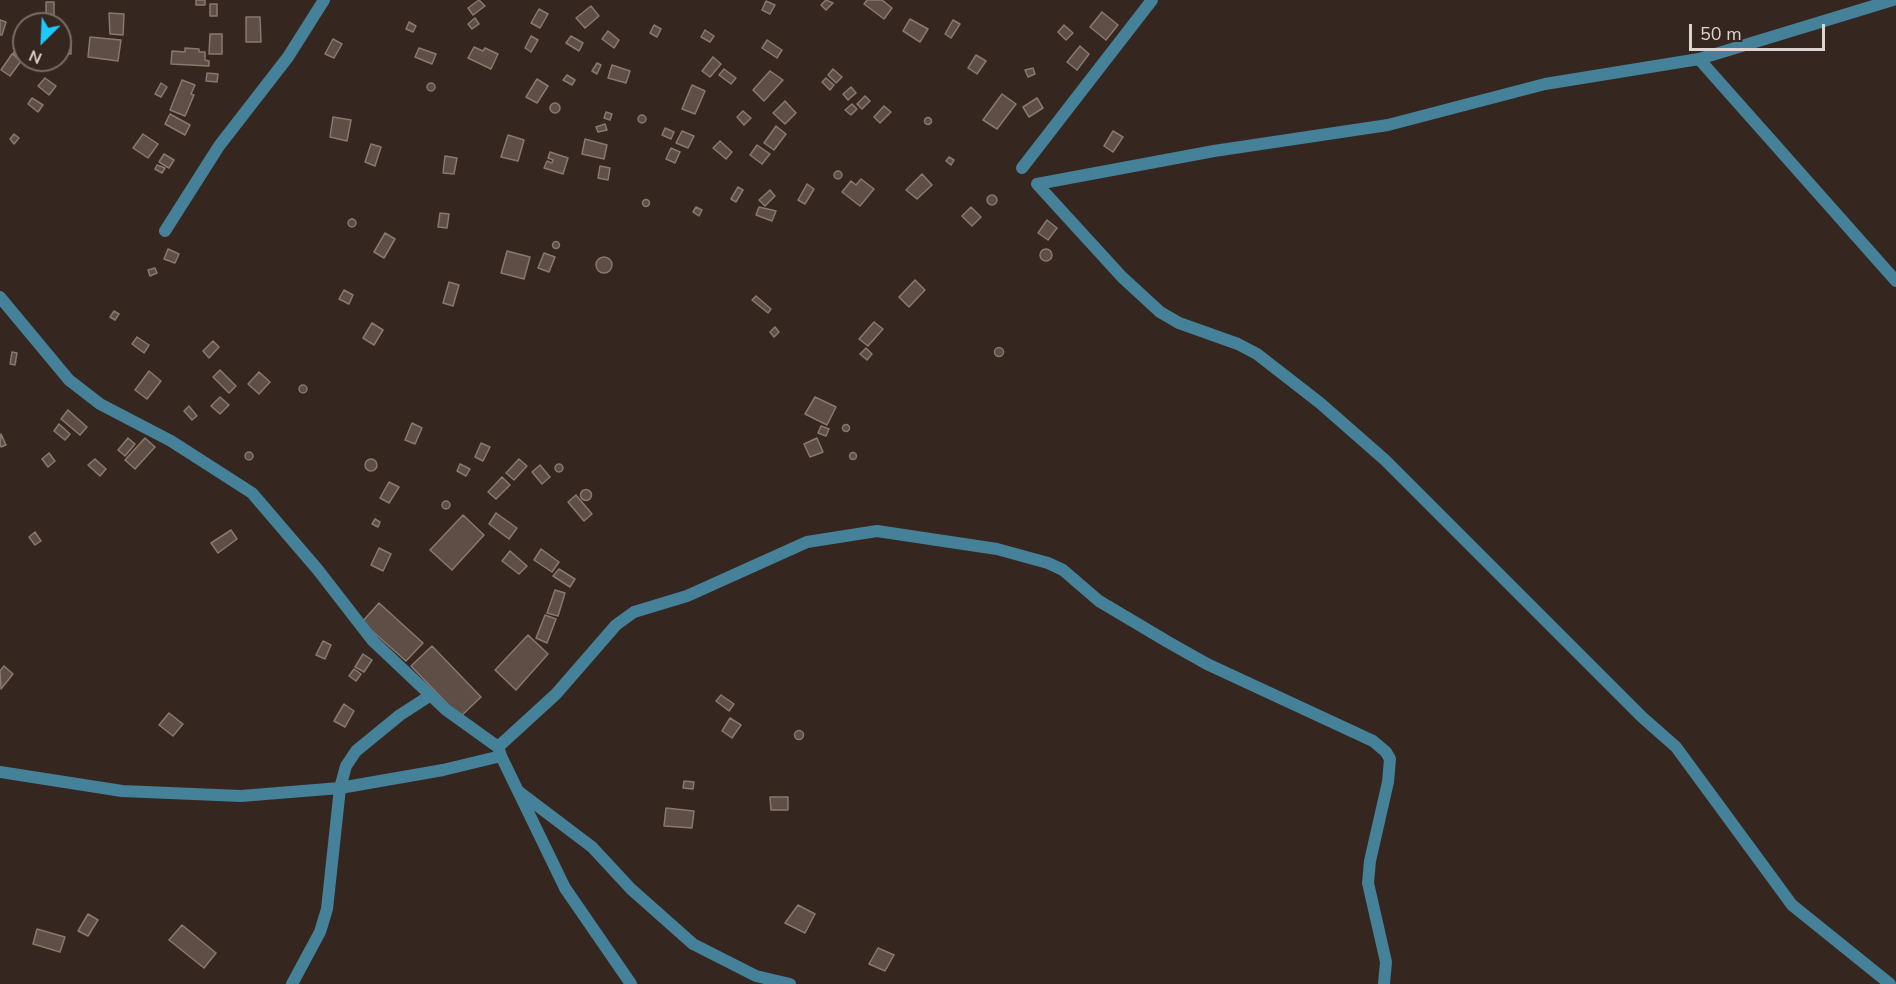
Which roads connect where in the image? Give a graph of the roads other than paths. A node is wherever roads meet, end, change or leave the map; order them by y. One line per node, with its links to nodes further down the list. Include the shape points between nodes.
1 (324, 0): 7 (street, via 288,57 219,146)
2 (1152, 0): 6 (street)
3 (1893, 0): 4 (street)
4 (1860, 5): 5 (street)
5 (1699, 59): 8 (street); 19 (street, via 1545,84 1388,126 1214,151 1037,184 1122,277 1160,312 1257,354 1385,460 1676,747 1792,905)
6 (1022, 168)
7 (165, 231)
8 (1896, 281)
9 (0, 297): 10 (street, via 69,380 100,404 171,441 252,494 374,641)
10 (431, 695): 11 (street); 13 (street, via 356,751 346,766)
11 (499, 751): 13 (street, via 443,770); 14 (street); 18 (street, via 616,626 634,612 687,596 807,542 877,531 1007,552 1063,570 1099,601 1178,648 1372,741 1386,752 1390,759 1388,782 1368,883 1386,962)
12 (0, 772): 13 (street, via 122,791 241,796)
13 (340, 788): 15 (street, via 327,909 320,932)
14 (518, 791): 16 (street, via 565,888); 17 (street, via 592,847 631,889 693,944 756,975)
15 (292, 984)
16 (632, 984)
17 (790, 984)
18 (1384, 984)
19 (1890, 984)

